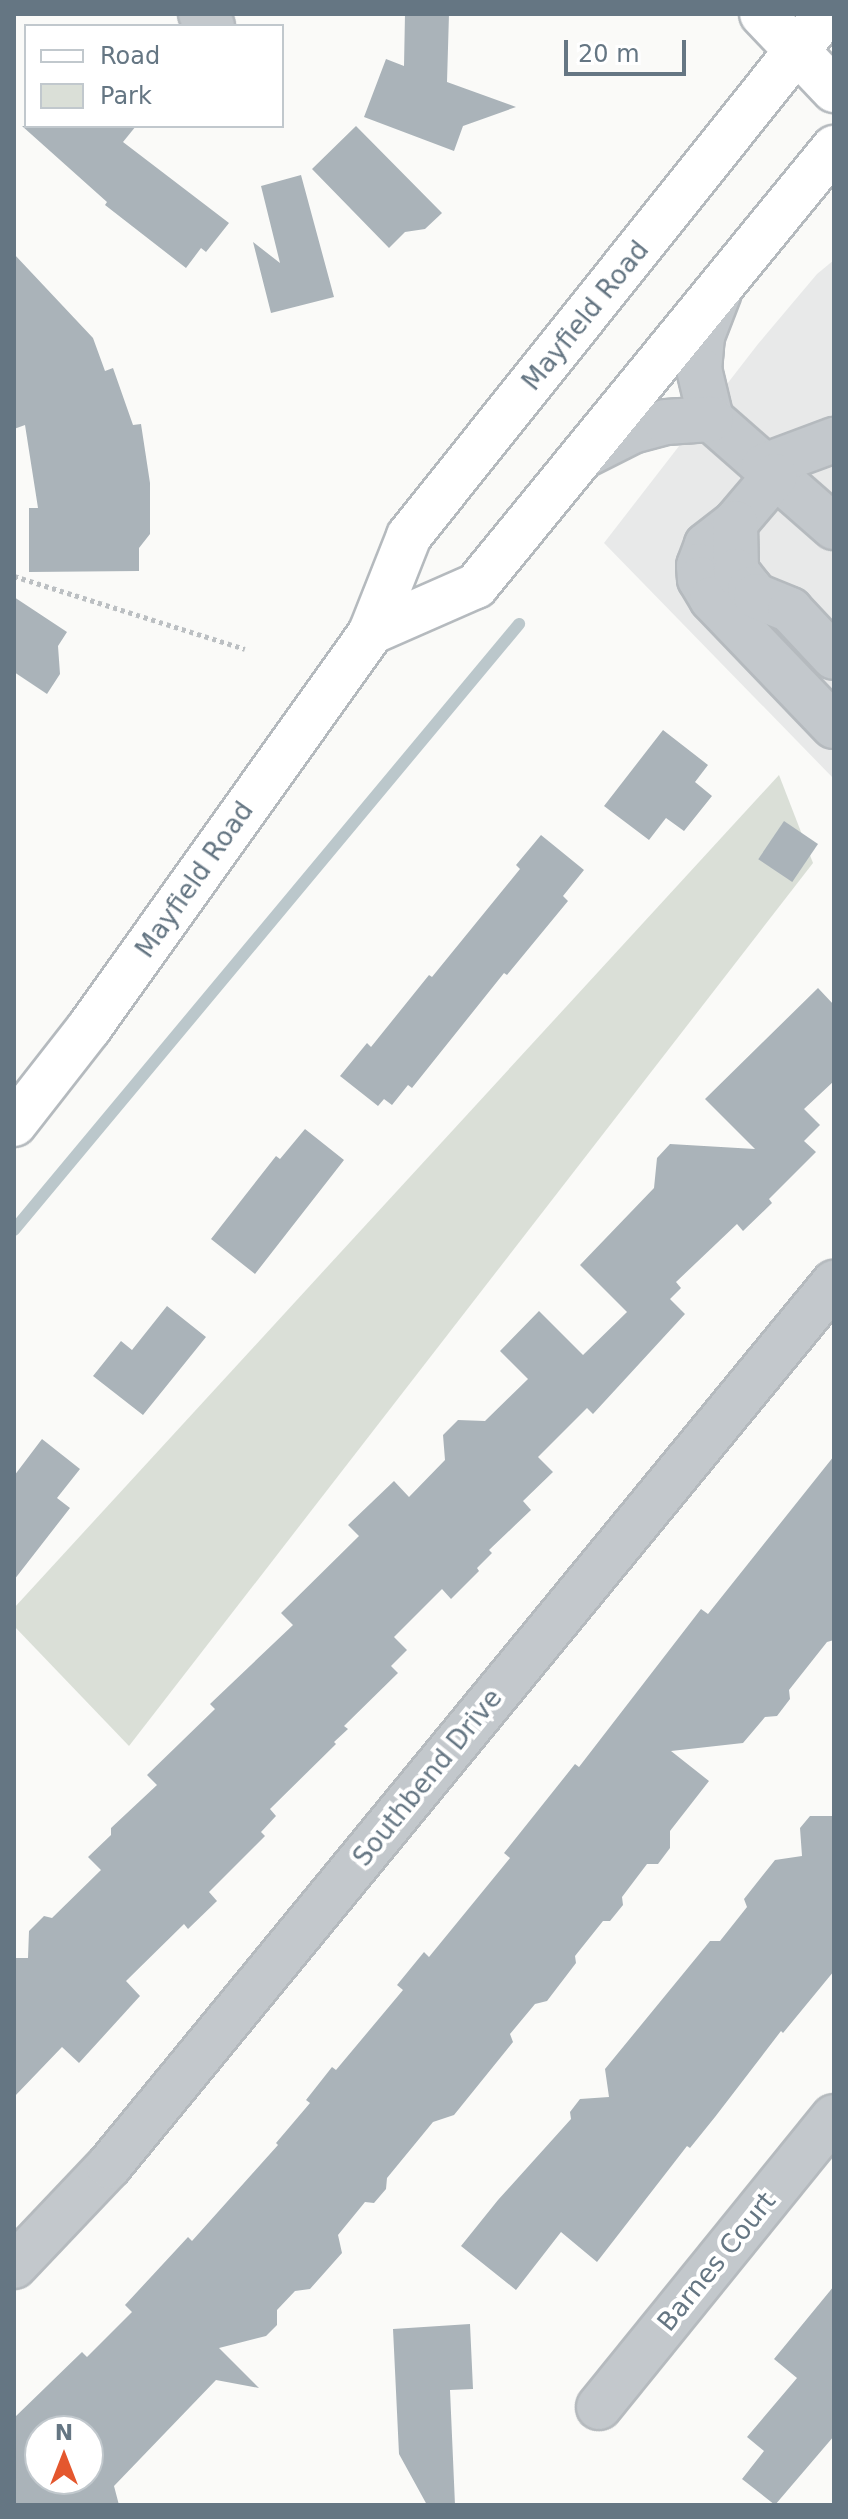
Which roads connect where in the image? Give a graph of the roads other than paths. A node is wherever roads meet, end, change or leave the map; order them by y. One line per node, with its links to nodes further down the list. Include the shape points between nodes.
1 (762, 14): 3 (main road)
2 (826, 14): 3 (main road, Mayfield Road)
3 (797, 50): 4 (main road); 13 (main road, Mayfield Road, via 409,536)
4 (834, 90)
5 (834, 148): 6 (main road)
6 (719, 292): 7 (street, via 702,336 699,369); 9 (main road)
7 (711, 419): 9 (street, via 632,431); 10 (street)
8 (834, 440): 10 (street)
9 (583, 456): 13 (main road, via 476,586)
10 (770, 471): 11 (street); 12 (street)
11 (735, 523): 14 (street, via 736,571 756,596 790,610); 15 (street, via 702,555 700,579 705,590)
12 (834, 527)
13 (371, 632): 16 (main road, Mayfield Road, via 89,1028)
14 (834, 657)
15 (834, 726)
16 (14, 1124)
17 (834, 1283): 19 (street, Southbend Drive, via 109,2166)
18 (834, 2117): 20 (street, Barnes Court)
19 (14, 2266)
20 (599, 2407)

